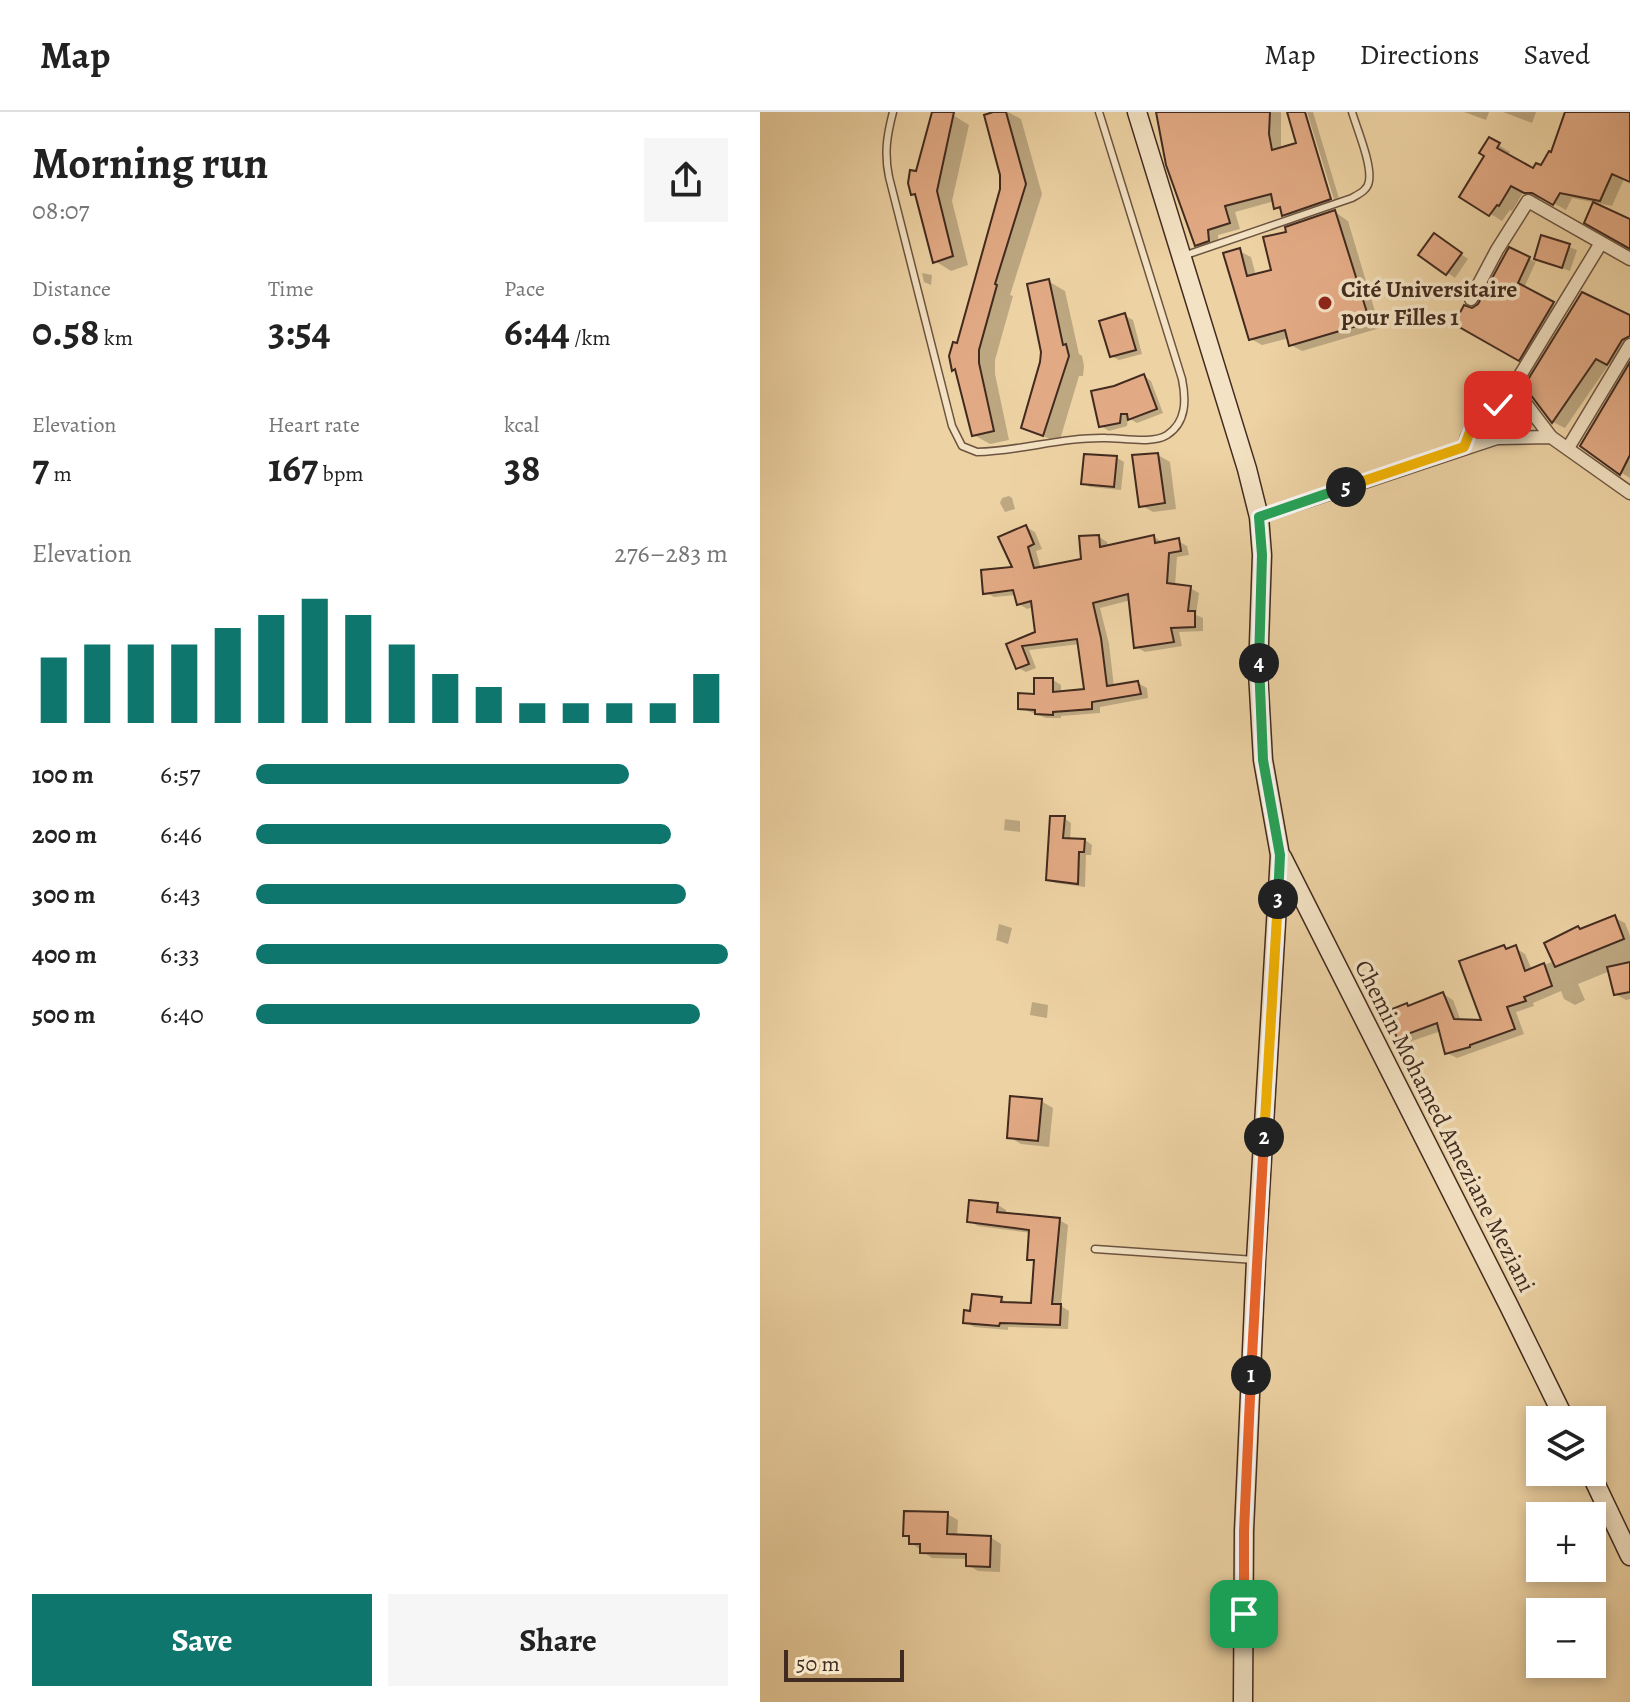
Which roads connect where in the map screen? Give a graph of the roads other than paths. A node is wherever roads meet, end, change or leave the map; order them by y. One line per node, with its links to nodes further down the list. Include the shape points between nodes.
1 (893, 112): 2 (lane, via 885,148 889,177 952,426 962,446 977,452 1101,438 1157,439 1182,418 1182,379)
2 (1099, 112)
3 (1137, 112): 6 (main road)
4 (1352, 112): 6 (lane, via 1370,182 1364,191)
5 (1601, 243): 7 (street); 8 (street, via 1528,201); 10 (street, via 1513,387)
6 (1182, 256): 15 (main road)
7 (1630, 259)
8 (1471, 299)
9 (1630, 345): 13 (street)
10 (1522, 398): 11 (street); 12 (street, via 1480,416)
11 (1551, 437): 12 (street, via 1497,438); 13 (street)
12 (1464, 447): 15 (street)
13 (1568, 448): 14 (street)
14 (1630, 493)
15 (1259, 517): 16 (main road, via 1263,760)
16 (1280, 855): 18 (main road); 19 (main road, Chemin Mohamed Ameziane Meziani)
17 (1095, 1249): 18 (lane)
18 (1256, 1260): 22 (main road, via 1244,1531)
19 (1558, 1406)
20 (1597, 1486): 21 (main road)
21 (1630, 1556)
22 (1243, 1702)

